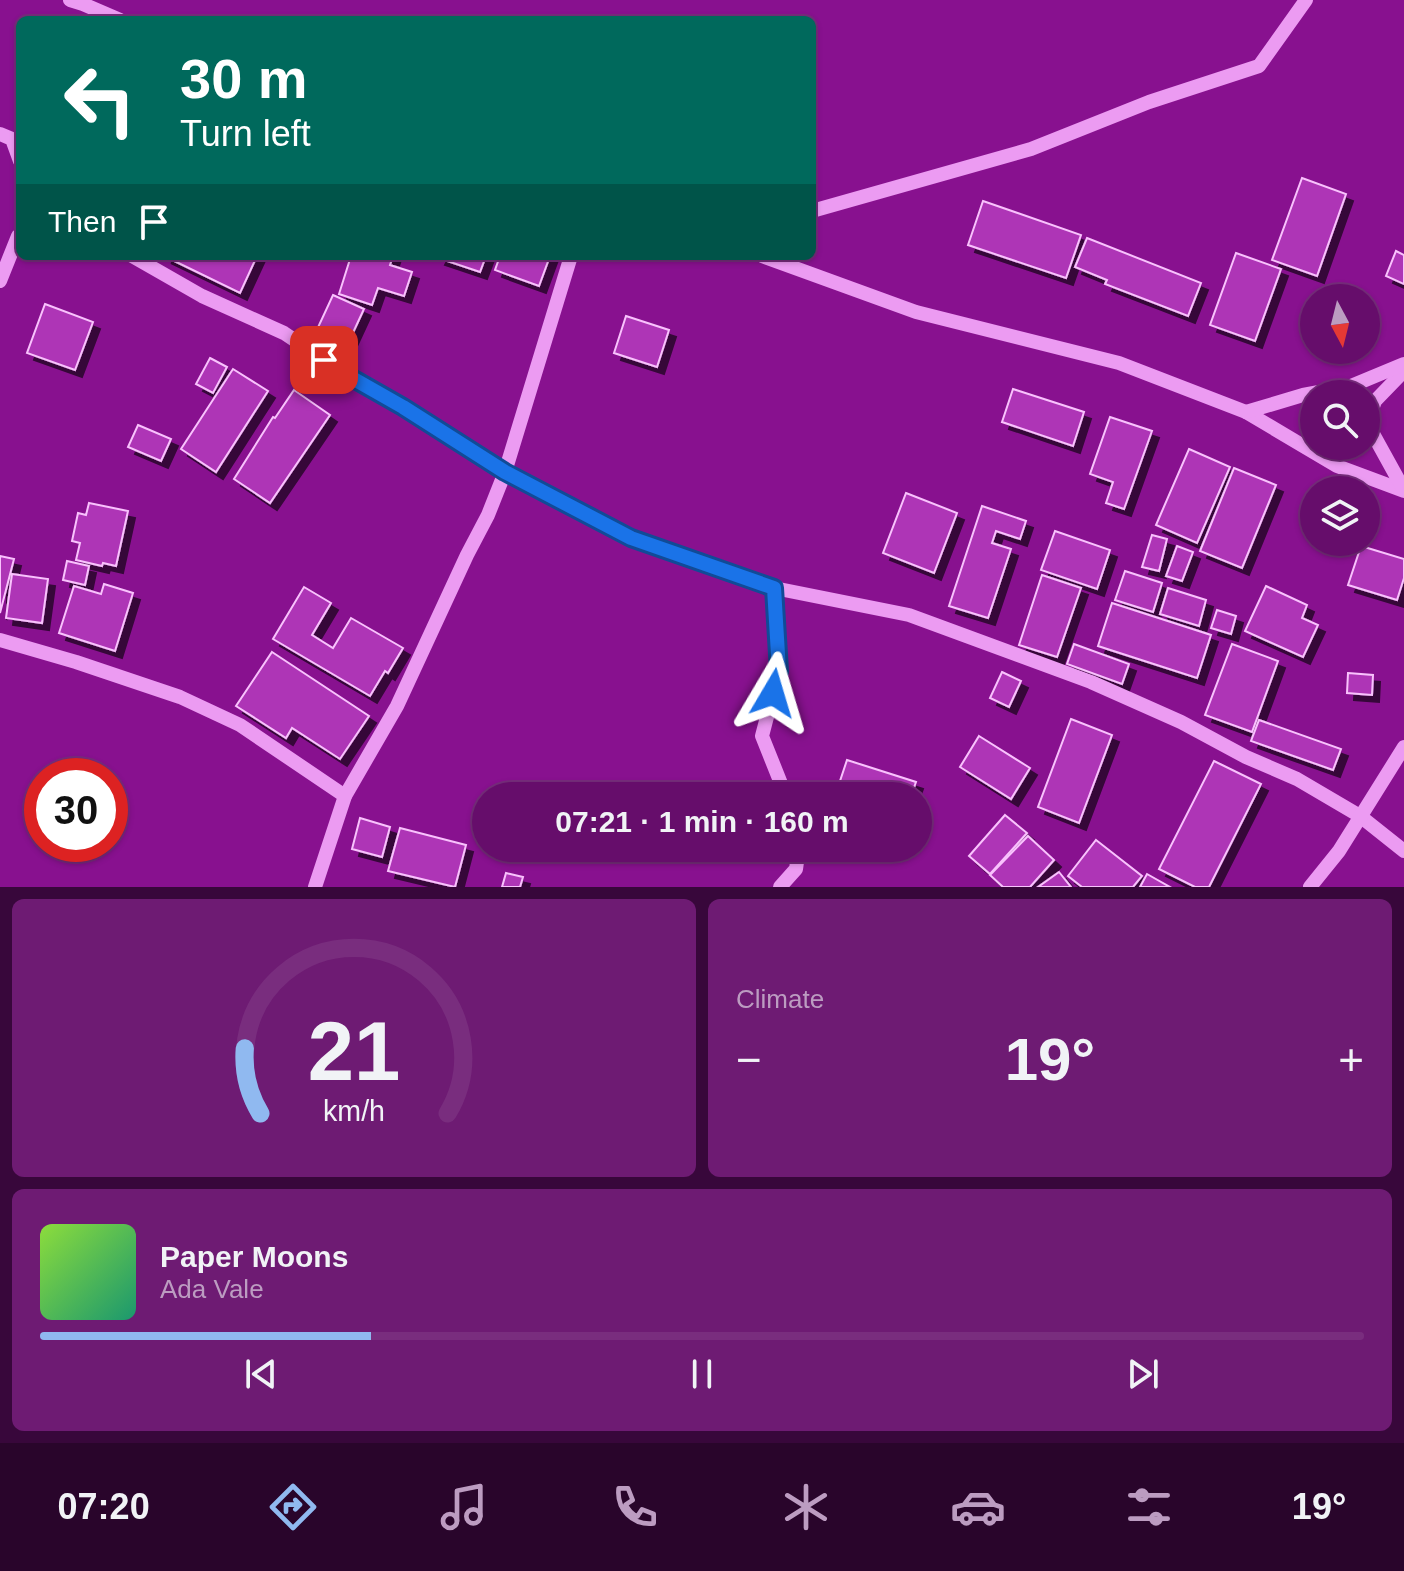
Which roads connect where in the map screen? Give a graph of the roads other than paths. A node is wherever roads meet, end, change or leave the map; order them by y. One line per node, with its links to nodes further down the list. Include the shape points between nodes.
1 (70, 0): 3 (street)
2 (1306, 0): 6 (street, via 1259,66 1031,149)
3 (111, 16)
4 (0, 134): 5 (street, via 12,139)
5 (16, 150)
6 (816, 210)
7 (16, 241): 11 (street)
8 (139, 260): 15 (street, via 284,333)
9 (570, 260): 15 (street)
10 (773, 260): 14 (street, via 916,312 1119,363)
11 (0, 281)
12 (1404, 364): 14 (street, via 1351,386)
13 (1404, 371): 16 (street, via 1375,401 1367,423)
14 (1246, 412): 16 (street, via 1337,466)
15 (505, 472): 17 (street, via 631,538); 21 (street, via 397,706)
16 (1404, 490)
17 (774, 588): 20 (street, via 779,671 762,736); 22 (street, via 909,615 1091,682 1297,779)
18 (0, 640): 21 (street, via 180,697 240,725)
19 (1404, 747): 22 (street)
20 (780, 782)
21 (345, 796): 25 (street)
22 (1360, 816): 23 (street); 27 (street)
23 (1404, 851)
24 (797, 862): 26 (street)
25 (315, 887)
26 (780, 887)
27 (1310, 887)

